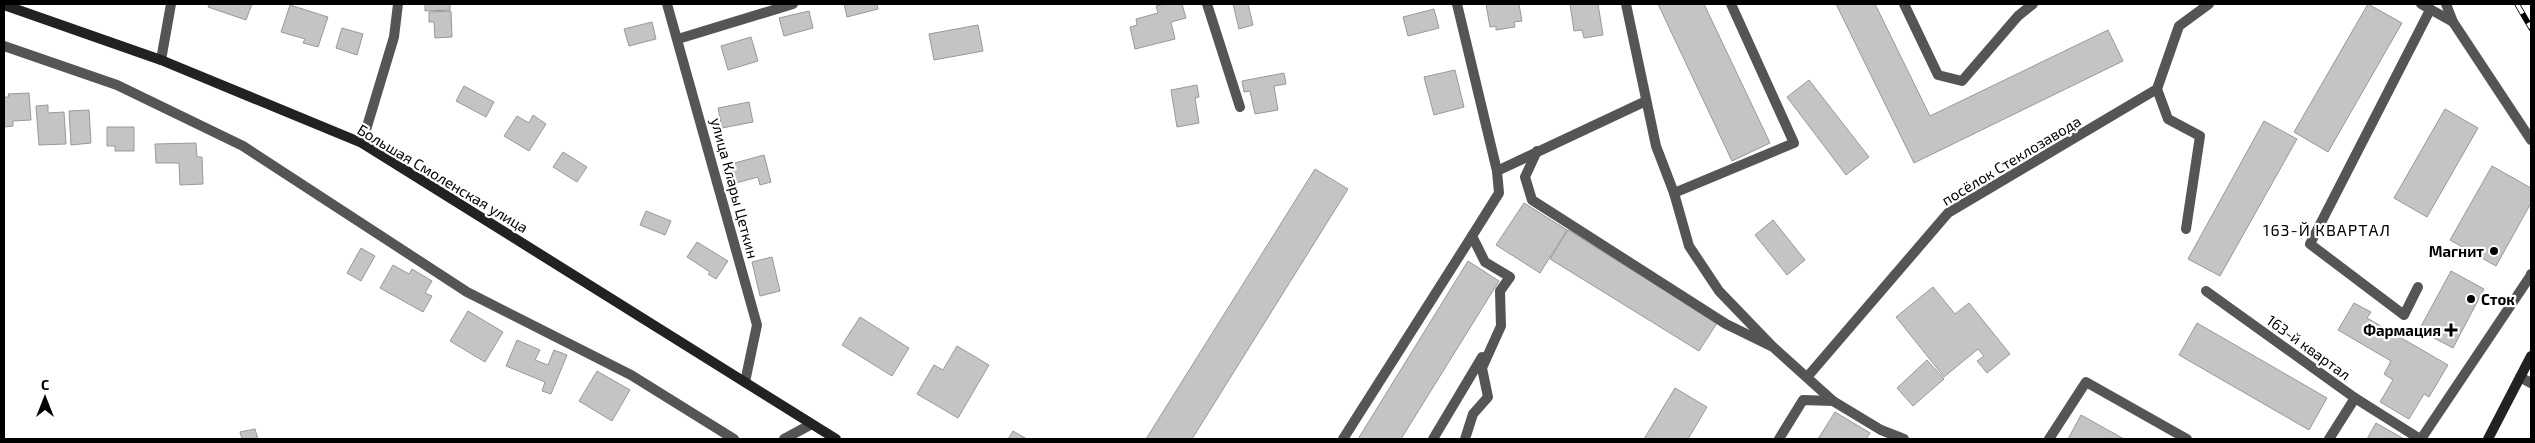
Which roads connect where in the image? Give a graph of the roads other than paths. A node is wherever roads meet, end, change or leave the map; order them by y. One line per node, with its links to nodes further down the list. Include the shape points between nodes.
1 (171, 4): 19 (street)
2 (398, 4): 24 (street, via 394,37)
3 (667, 4): 17 (street, улица Клары Цеткин)
4 (793, 4): 17 (street)
5 (1208, 4): 22 (street)
6 (1457, 4): 26 (street)
7 (1626, 4): 21 (street)
8 (1731, 4): 27 (street, via 1794,143)
9 (1904, 4): 10 (street, via 1938,76 1962,81 2018,16)
10 (2033, 4)
11 (2209, 4): 20 (street, via 2179,26)
12 (2421, 4): 15 (street)
13 (2446, 4): 16 (street)
14 (4, 5): 19 (main road, Большая Смоленская улица)
15 (2430, 10): 16 (street); 31 (street, via 2310,244 2404,315)
16 (2453, 22): 23 (street)
17 (678, 39): 38 (street, улица Клары Цеткин, via 757,325)
18 (4, 46): 43 (street, via 117,85 243,146 467,292 631,375)
19 (161, 60): 24 (main road, Большая Смоленская улица)
20 (2157, 89): 28 (street, via 2168,119 2200,136); 36 (street, посёлок Стеклозавода, via 1948,213)
21 (1646, 101): 25 (street); 27 (street, via 1656,146)
22 (1240, 106)
23 (2531, 140)
24 (362, 143): 38 (main road, Большая Смоленская улица)
25 (1537, 151): 26 (street); 34 (street, via 1526,177 1532,200 1726,324)
26 (1497, 170): 29 (street, via 1499,193)
27 (1674, 193): 34 (street, via 1689,246 1719,291)
28 (2186, 229)
29 (1472, 236): 33 (street, via 1485,262 1510,277 1500,291); 46 (street)
30 (2531, 275): 54 (street)
31 (2418, 287)
32 (2206, 291): 40 (street, 163-й квартал)
33 (1501, 326): 47 (street); 48 (street, via 1482,368 1488,398 1473,414)
34 (1772, 346): 36 (street)
35 (2531, 356): 37 (main road)
36 (1808, 376): 41 (street)
37 (2520, 377): 39 (street); 55 (main road)
38 (745, 382): 42 (main road, Большая Смоленская улица)
39 (2531, 383)
40 (2355, 398): 53 (street, 163-й квартал); 54 (street)
41 (1833, 401): 49 (street, via 1803,400); 50 (street, via 1881,430)
42 (810, 425): 44 (street); 45 (main road, Большая Смоленская улица)
43 (734, 439)
44 (784, 439)
45 (836, 439)
46 (1342, 439)
47 (1433, 439)
48 (1465, 439)
49 (1779, 439)
50 (1904, 439)
51 (2049, 439): 52 (street, via 2086,382)
52 (2186, 439)
53 (2329, 439)
54 (2421, 439)
55 (2488, 439)

